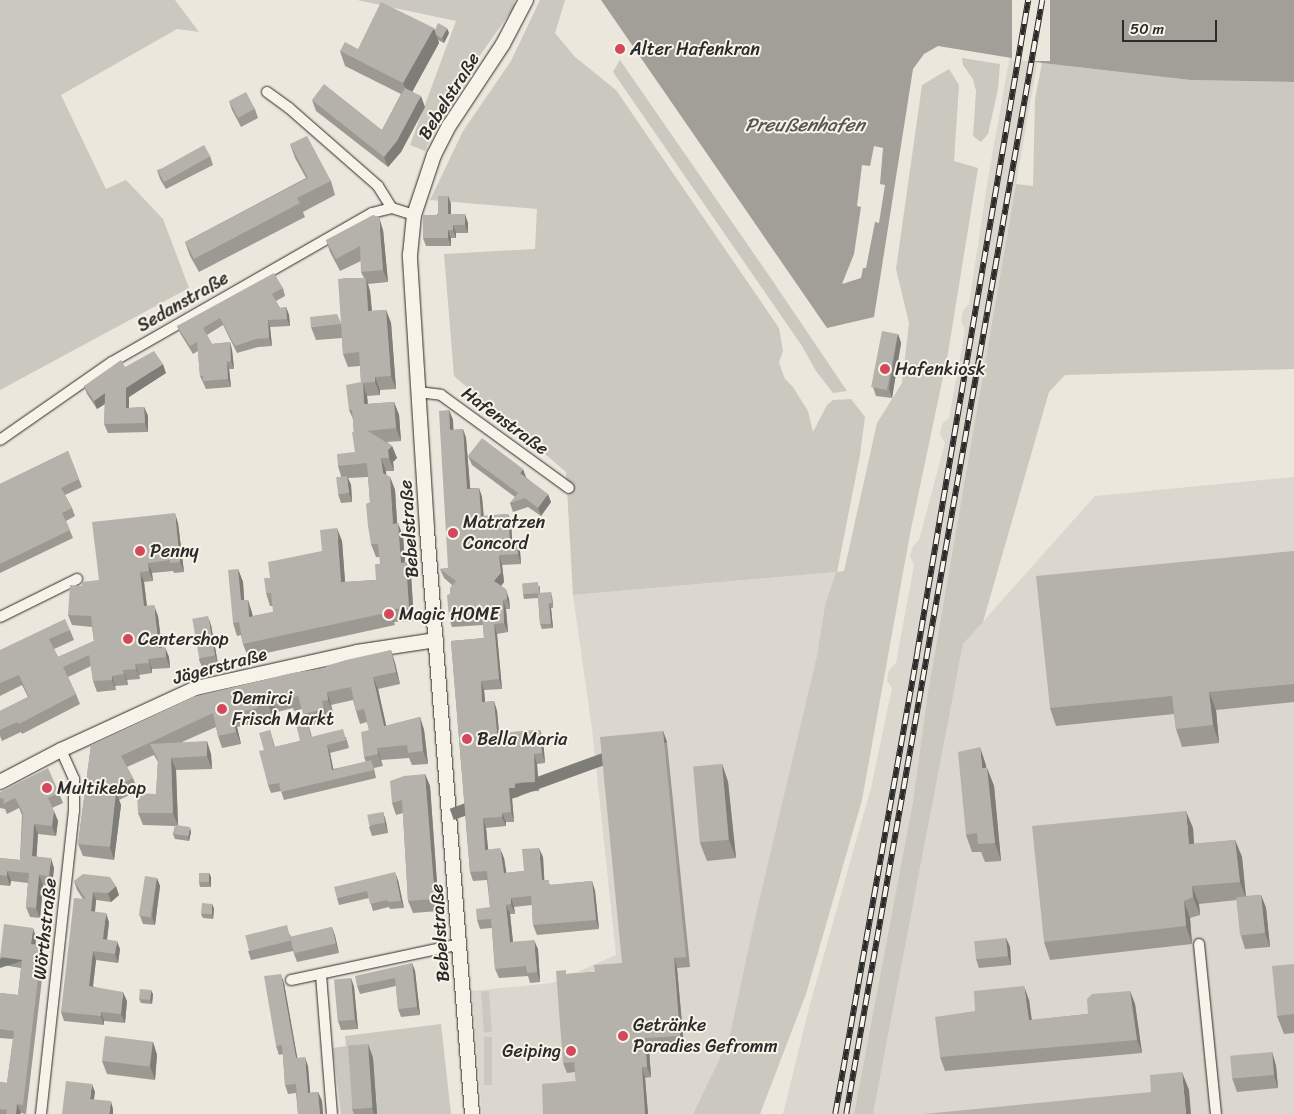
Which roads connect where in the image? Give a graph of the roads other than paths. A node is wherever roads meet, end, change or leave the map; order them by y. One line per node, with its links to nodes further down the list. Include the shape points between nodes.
1 (526, 0): 4 (main road, Bebelstraße, via 503,44 449,126 426,176)
2 (266, 92): 3 (street, via 289,108 378,186)
3 (392, 208): 4 (street); 6 (street, Sedanstraße, via 372,213 136,348)
4 (414, 215): 5 (main road, Bebelstraße, via 410,285)
5 (418, 392): 7 (street, Hafenstraße, via 441,395); 10 (main road, Bebelstraße)
6 (0, 440)
7 (570, 488)
8 (77, 579): 9 (street)
9 (0, 617)
10 (436, 640): 11 (main road, Jägerstraße, via 356,652 196,688); 13 (main road, Bebelstraße)
11 (61, 750): 12 (main road, Jägerstraße); 17 (street, Wörthstraße, via 74,780 74,811)
12 (1, 780)
13 (460, 944): 15 (street); 19 (main road, Bebelstraße)
14 (1199, 944): 20 (street)
15 (321, 975): 16 (street); 18 (street)
16 (291, 980)
17 (41, 1114)
18 (332, 1114)
19 (472, 1114)
20 (1216, 1114)

